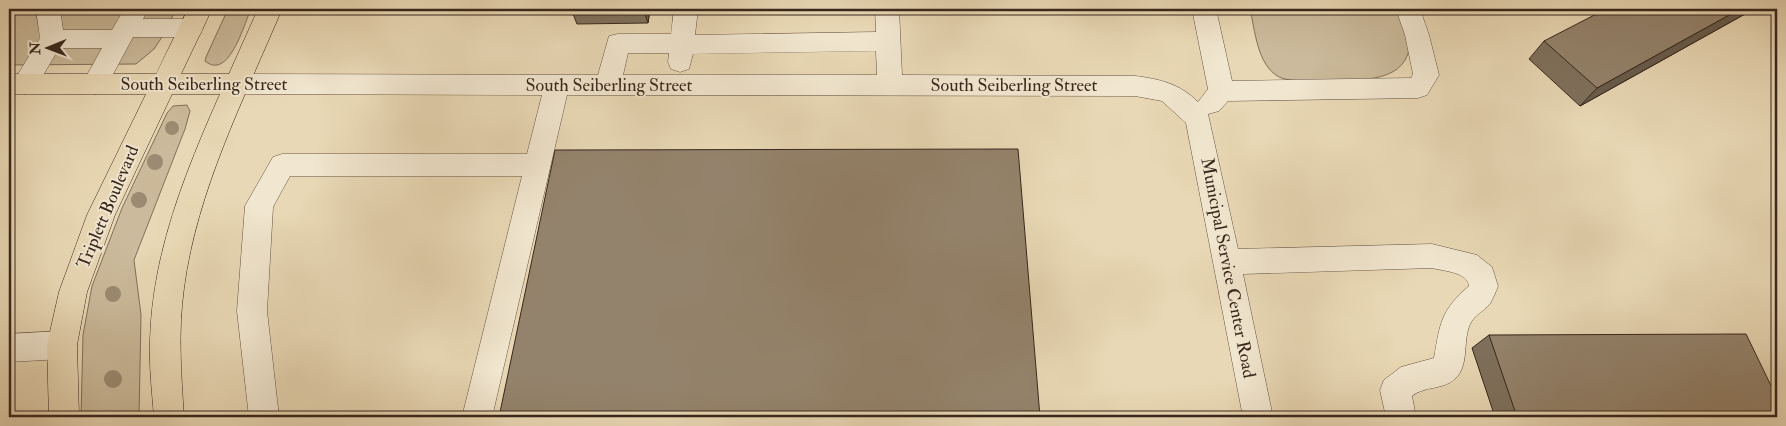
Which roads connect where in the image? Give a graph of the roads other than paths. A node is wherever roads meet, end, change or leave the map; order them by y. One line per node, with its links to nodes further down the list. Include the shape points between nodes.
1 (48, 9): 9 (street)
2 (270, 9): 16 (main road)
3 (686, 9): 12 (street)
4 (887, 9): 10 (street)
5 (1204, 9): 22 (street)
6 (1408, 9): 22 (street, via 1426,75 1418,88)
7 (196, 18): 8 (street); 15 (main road, Triplett Boulevard)
8 (127, 25): 9 (street); 14 (street)
9 (52, 39): 13 (street)
10 (888, 41): 11 (street); 21 (street)
11 (816, 42): 12 (street); 20 (street)
12 (683, 44): 18 (street, via 618,43); 19 (street)
13 (17, 84): 14 (main road, South Seiberling Street)
14 (96, 84): 15 (main road, South Seiberling Street)
15 (164, 84): 16 (main road, South Seiberling Street); 26 (main road, Triplett Boulevard, via 101,215 73,292)
16 (238, 84): 17 (street, South Seiberling Street); 29 (main road, via 193,188 174,260 165,330)
17 (557, 85): 18 (street, South Seiberling Street); 24 (street)
18 (608, 85): 19 (street, South Seiberling Street)
19 (677, 85): 20 (street, South Seiberling Street)
20 (814, 85): 21 (street, South Seiberling Street)
21 (890, 85): 23 (street, South Seiberling Street, via 1140,86 1178,97)
22 (1221, 91): 23 (street)
23 (1198, 119): 25 (street, Municipal Service Center Road)
24 (538, 164): 30 (street, via 282,165 259,206 252,311); 31 (street)
25 (1227, 262): 32 (street, Municipal Service Center Road); 33 (street, via 1432,256 1467,264 1476,270 1482,276 1484,286 1462,310 1454,325 1448,364 1431,375 1412,377 1395,390)
26 (62, 345): 27 (street); 28 (main road, Triplett Boulevard)
27 (9, 348)
28 (64, 417)
29 (169, 417)
30 (264, 417)
31 (477, 417)
32 (1258, 417)
33 (1401, 417)

